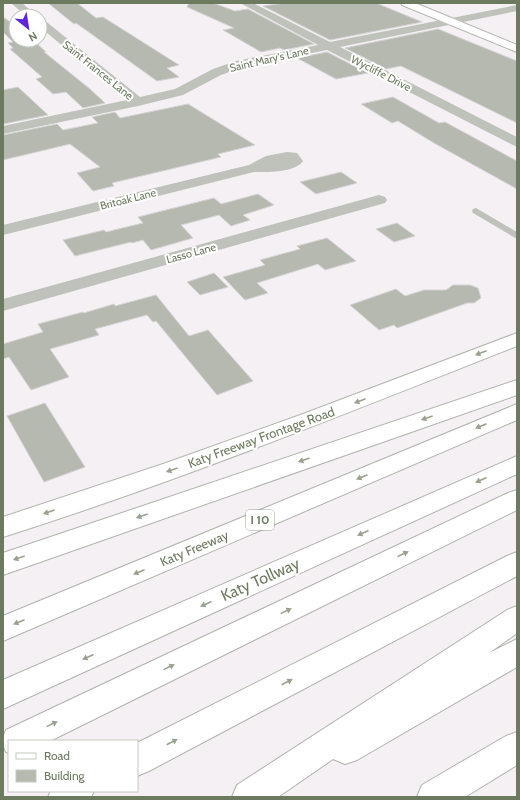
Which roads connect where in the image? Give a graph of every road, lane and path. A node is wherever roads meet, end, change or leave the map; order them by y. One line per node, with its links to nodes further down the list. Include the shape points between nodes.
1 (245, 3): 9 (street, Wycliffe Drive)
2 (406, 3): 6 (main road)
3 (430, 3): 5 (main road)
4 (517, 8): 5 (street, Saint Mary's Lane)
5 (468, 18): 6 (street, Saint Mary's Lane); 8 (main road)
6 (450, 22): 9 (street, Saint Mary's Lane); 10 (main road)
7 (48, 29): 11 (street, Saint Frances Lane)
8 (510, 34)
9 (328, 46): 11 (street, Saint Mary's Lane, via 240,64 216,72 179,92); 13 (street, Wycliffe Drive)
10 (517, 49)
11 (138, 102): 12 (street, Saint Mary's Lane)
12 (3, 130)
13 (517, 143)
14 (254, 168): 17 (street, Britoak Lane)
15 (379, 200): 19 (street, Lasso Lane)
16 (476, 211): 18 (lane)
17 (3, 230)
18 (517, 236)
19 (3, 305)
20 (517, 339): 25 (main road, Katy Freeway Frontage Road, one-way to 25, via 311,420)
21 (517, 387): 27 (main road, one-way to 27)
22 (517, 411): 29 (main road, Katy Freeway / I 10, one-way to 29)
23 (517, 464): 31 (main road, Katy Tollway, one-way to 31)
24 (517, 499): 32 (main road, one-way to 24)
25 (3, 527)
26 (517, 563): 34 (main road, one-way to 26)
27 (3, 564)
28 (517, 618): 37 (main road)
29 (3, 629)
30 (517, 652): 38 (main road)
31 (3, 695)
32 (19, 740)
33 (517, 747): 39 (main road)
34 (138, 759)
35 (75, 792): 36 (main road)
36 (65, 797)
37 (249, 797)
38 (261, 797)
39 (434, 797)

